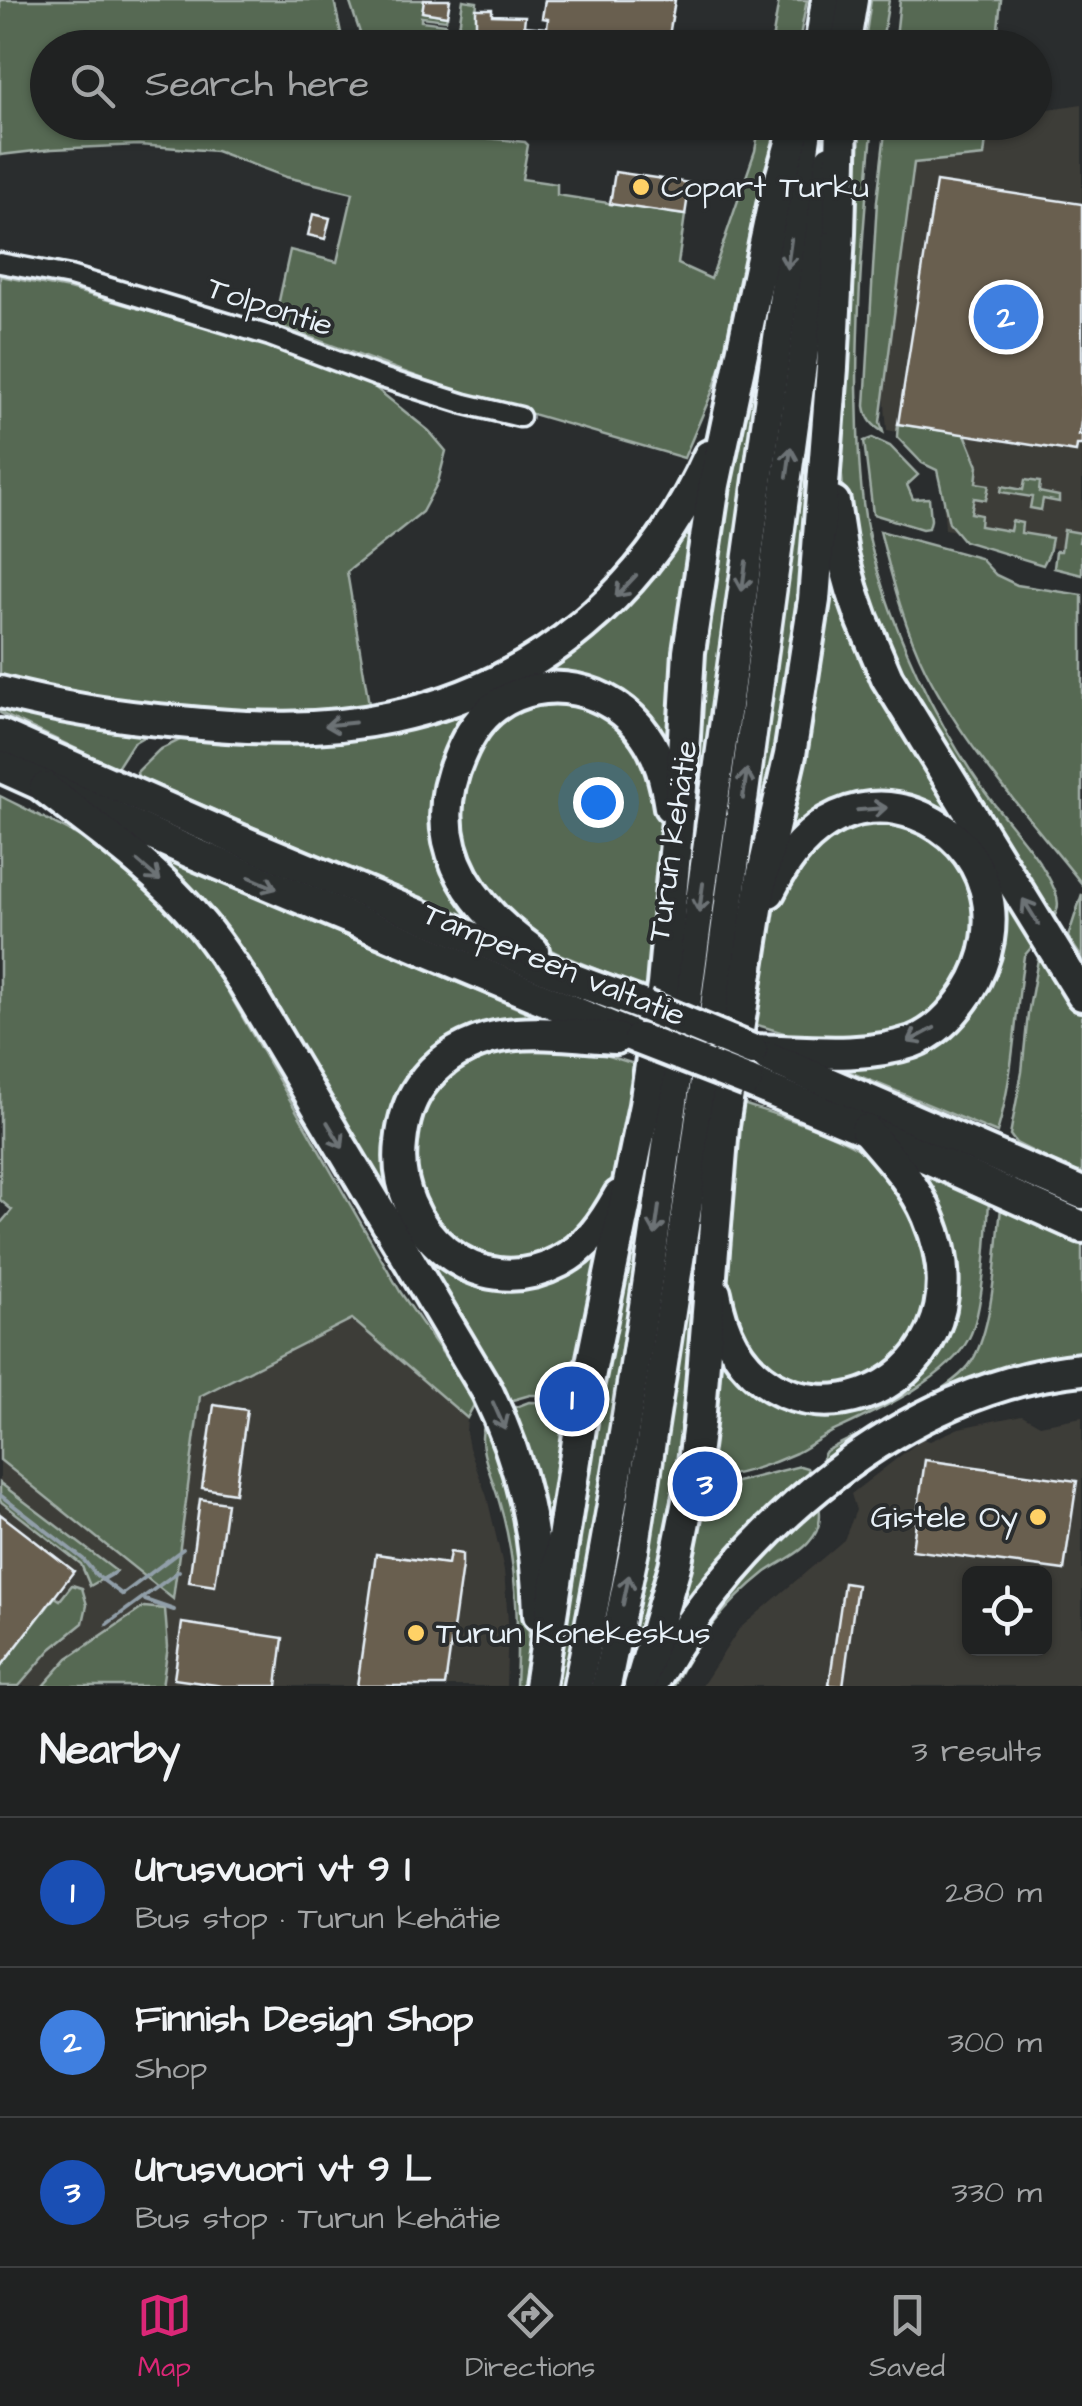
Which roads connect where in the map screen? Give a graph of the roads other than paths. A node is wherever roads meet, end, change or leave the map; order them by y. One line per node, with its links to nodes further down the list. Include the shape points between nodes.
1 (826, 0): 3 (highway)
2 (853, 0): 4 (highway)
3 (821, 30)
4 (848, 30)
5 (793, 140): 10 (highway)
6 (805, 140): 30 (highway, Turun kehätie, one-way to 30, via 654,1246)
7 (836, 140): 31 (highway, Turun kehätie, one-way to 7, via 690,1195)
8 (838, 140): 12 (highway)
9 (0, 264): 11 (street, Tolpontie, via 88,282)
10 (728, 413): 13 (highway, one-way to 13, via 669,529 609,604 532,661 436,706 338,724 233,728 124,718); 17 (highway, via 694,611)
11 (520, 418)
12 (826, 453): 18 (highway, via 802,684); 20 (highway, one-way to 12, via 881,664 842,554)
13 (0, 692)
14 (0, 735): 19 (highway, Tampereen valtatie)
15 (0, 766): 16 (highway, Tampereen valtatie)
16 (45, 788): 21 (highway, Tampereen valtatie, one-way to 21); 29 (highway, one-way to 29, via 199,920 244,983 487,1392 532,1521)
17 (676, 849): 19 (highway, via 658,759 645,734 616,705 580,690 538,688 500,704 474,728 452,774 444,811 452,854 491,917); 24 (highway, via 663,986)
18 (756, 917): 22 (highway, one-way to 22, via 784,863 806,838 840,815 888,807 929,820 966,848 983,879 990,917 973,983 947,1019 923,1036 866,1051); 27 (highway, via 723,1126)
19 (572, 979): 22 (highway, Tampereen valtatie, bridge)
20 (1082, 995)
21 (639, 1039): 23 (highway, Tampereen valtatie, bridge); 24 (highway, via 515,1035 463,1049 432,1071 416,1093 400,1151 403,1185 429,1237 464,1264 496,1274 540,1270 574,1253 596,1233)
22 (752, 1050): 25 (highway, Tampereen valtatie)
23 (866, 1130): 26 (highway, Tampereen valtatie); 27 (highway, via 915,1191 939,1252 939,1314 903,1372 844,1401 784,1392 751,1368 736,1347)
24 (630, 1175): 29 (highway, via 584,1402)
25 (1082, 1193)
26 (1082, 1227)
27 (712, 1271): 32 (highway, via 683,1535)
28 (1082, 1369): 33 (highway, via 1010,1383 936,1411 820,1484 720,1583)
29 (540, 1682)
30 (578, 1686)
31 (606, 1686)
32 (640, 1686)
33 (650, 1686)

